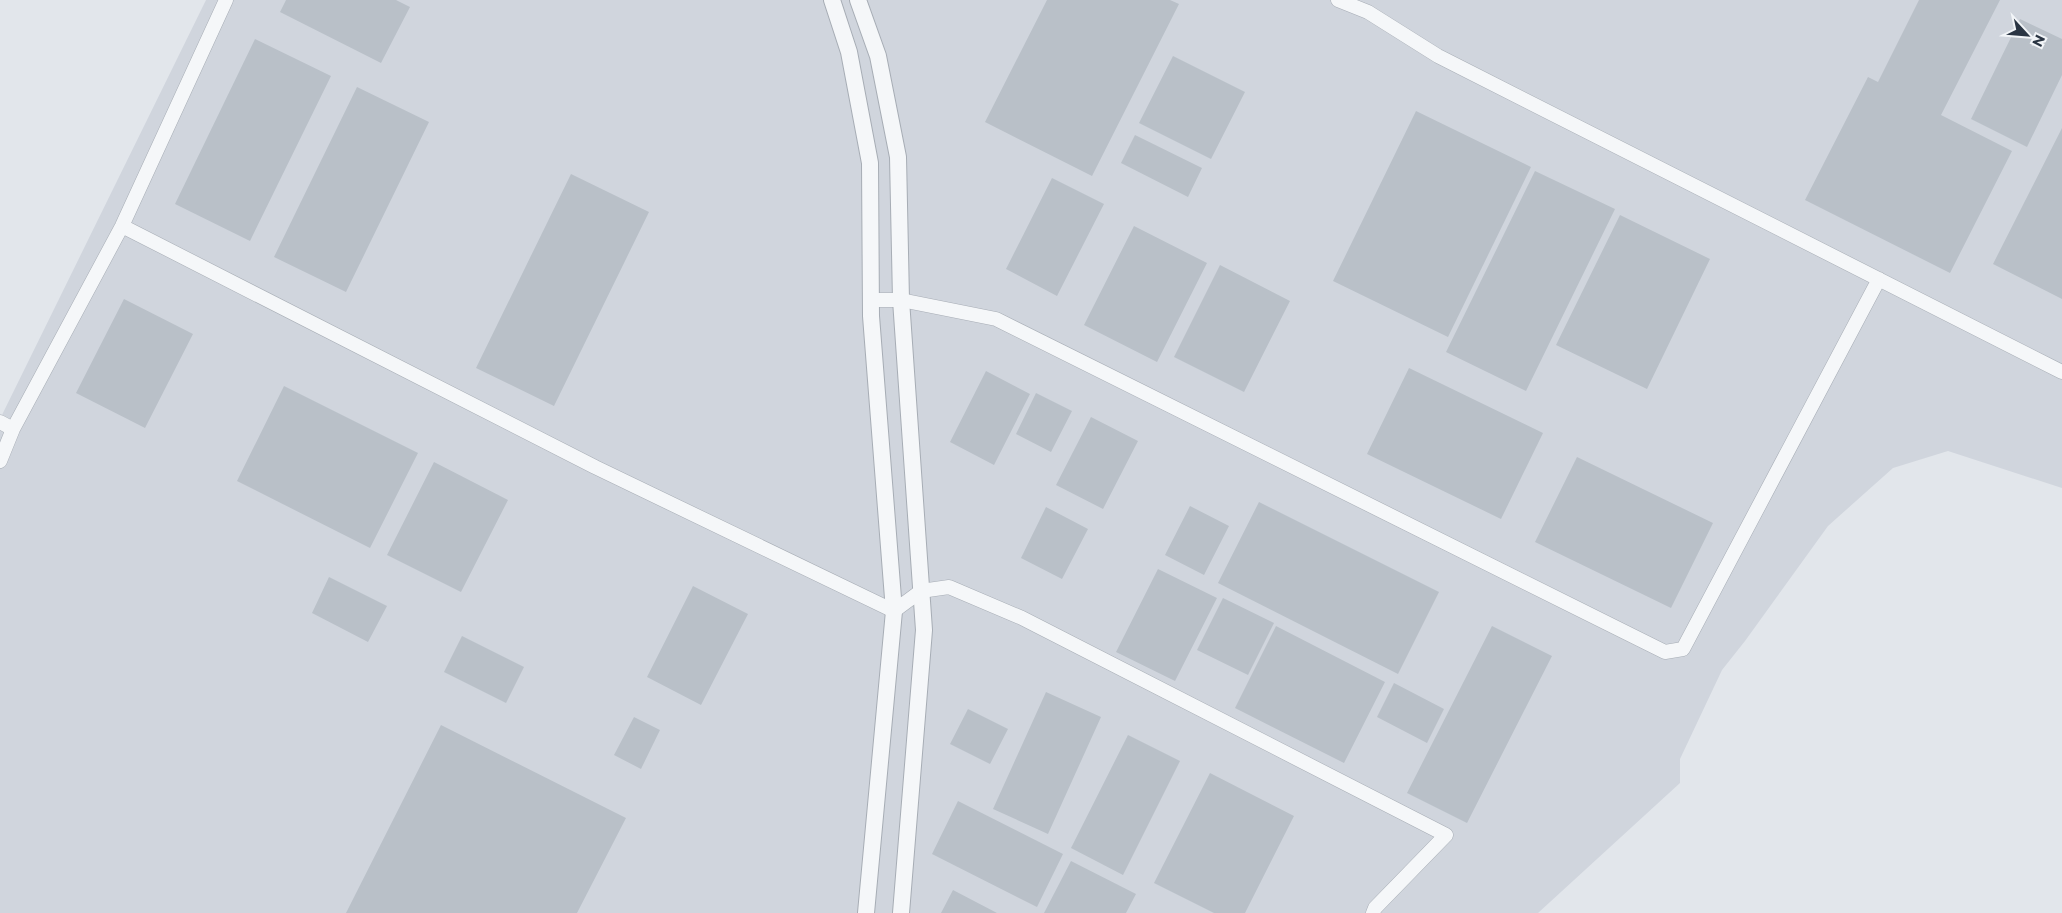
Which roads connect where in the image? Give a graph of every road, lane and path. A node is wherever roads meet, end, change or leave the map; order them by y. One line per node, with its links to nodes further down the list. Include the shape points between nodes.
1 (226, 0): 6 (street)
2 (832, 0): 8 (street, via 849,52 870,163)
3 (858, 0): 9 (street, via 878,56 898,157)
4 (1338, 0): 5 (street)
5 (1371, 6): 7 (street, via 1438,56)
6 (122, 226): 12 (street); 15 (street, via 595,467)
7 (1879, 280): 9 (street, via 1683,649 1665,652 996,319); 10 (street)
8 (871, 300): 9 (street); 15 (street)
9 (900, 300): 14 (street)
10 (2062, 372)
11 (0, 422): 12 (street)
12 (14, 429): 13 (street)
13 (0, 461)
14 (921, 591): 15 (street); 17 (street, via 924,630); 18 (street, via 949,587 1022,618 1446,835)
15 (894, 611): 16 (street)
16 (866, 913)
17 (901, 913)
18 (1373, 913)

